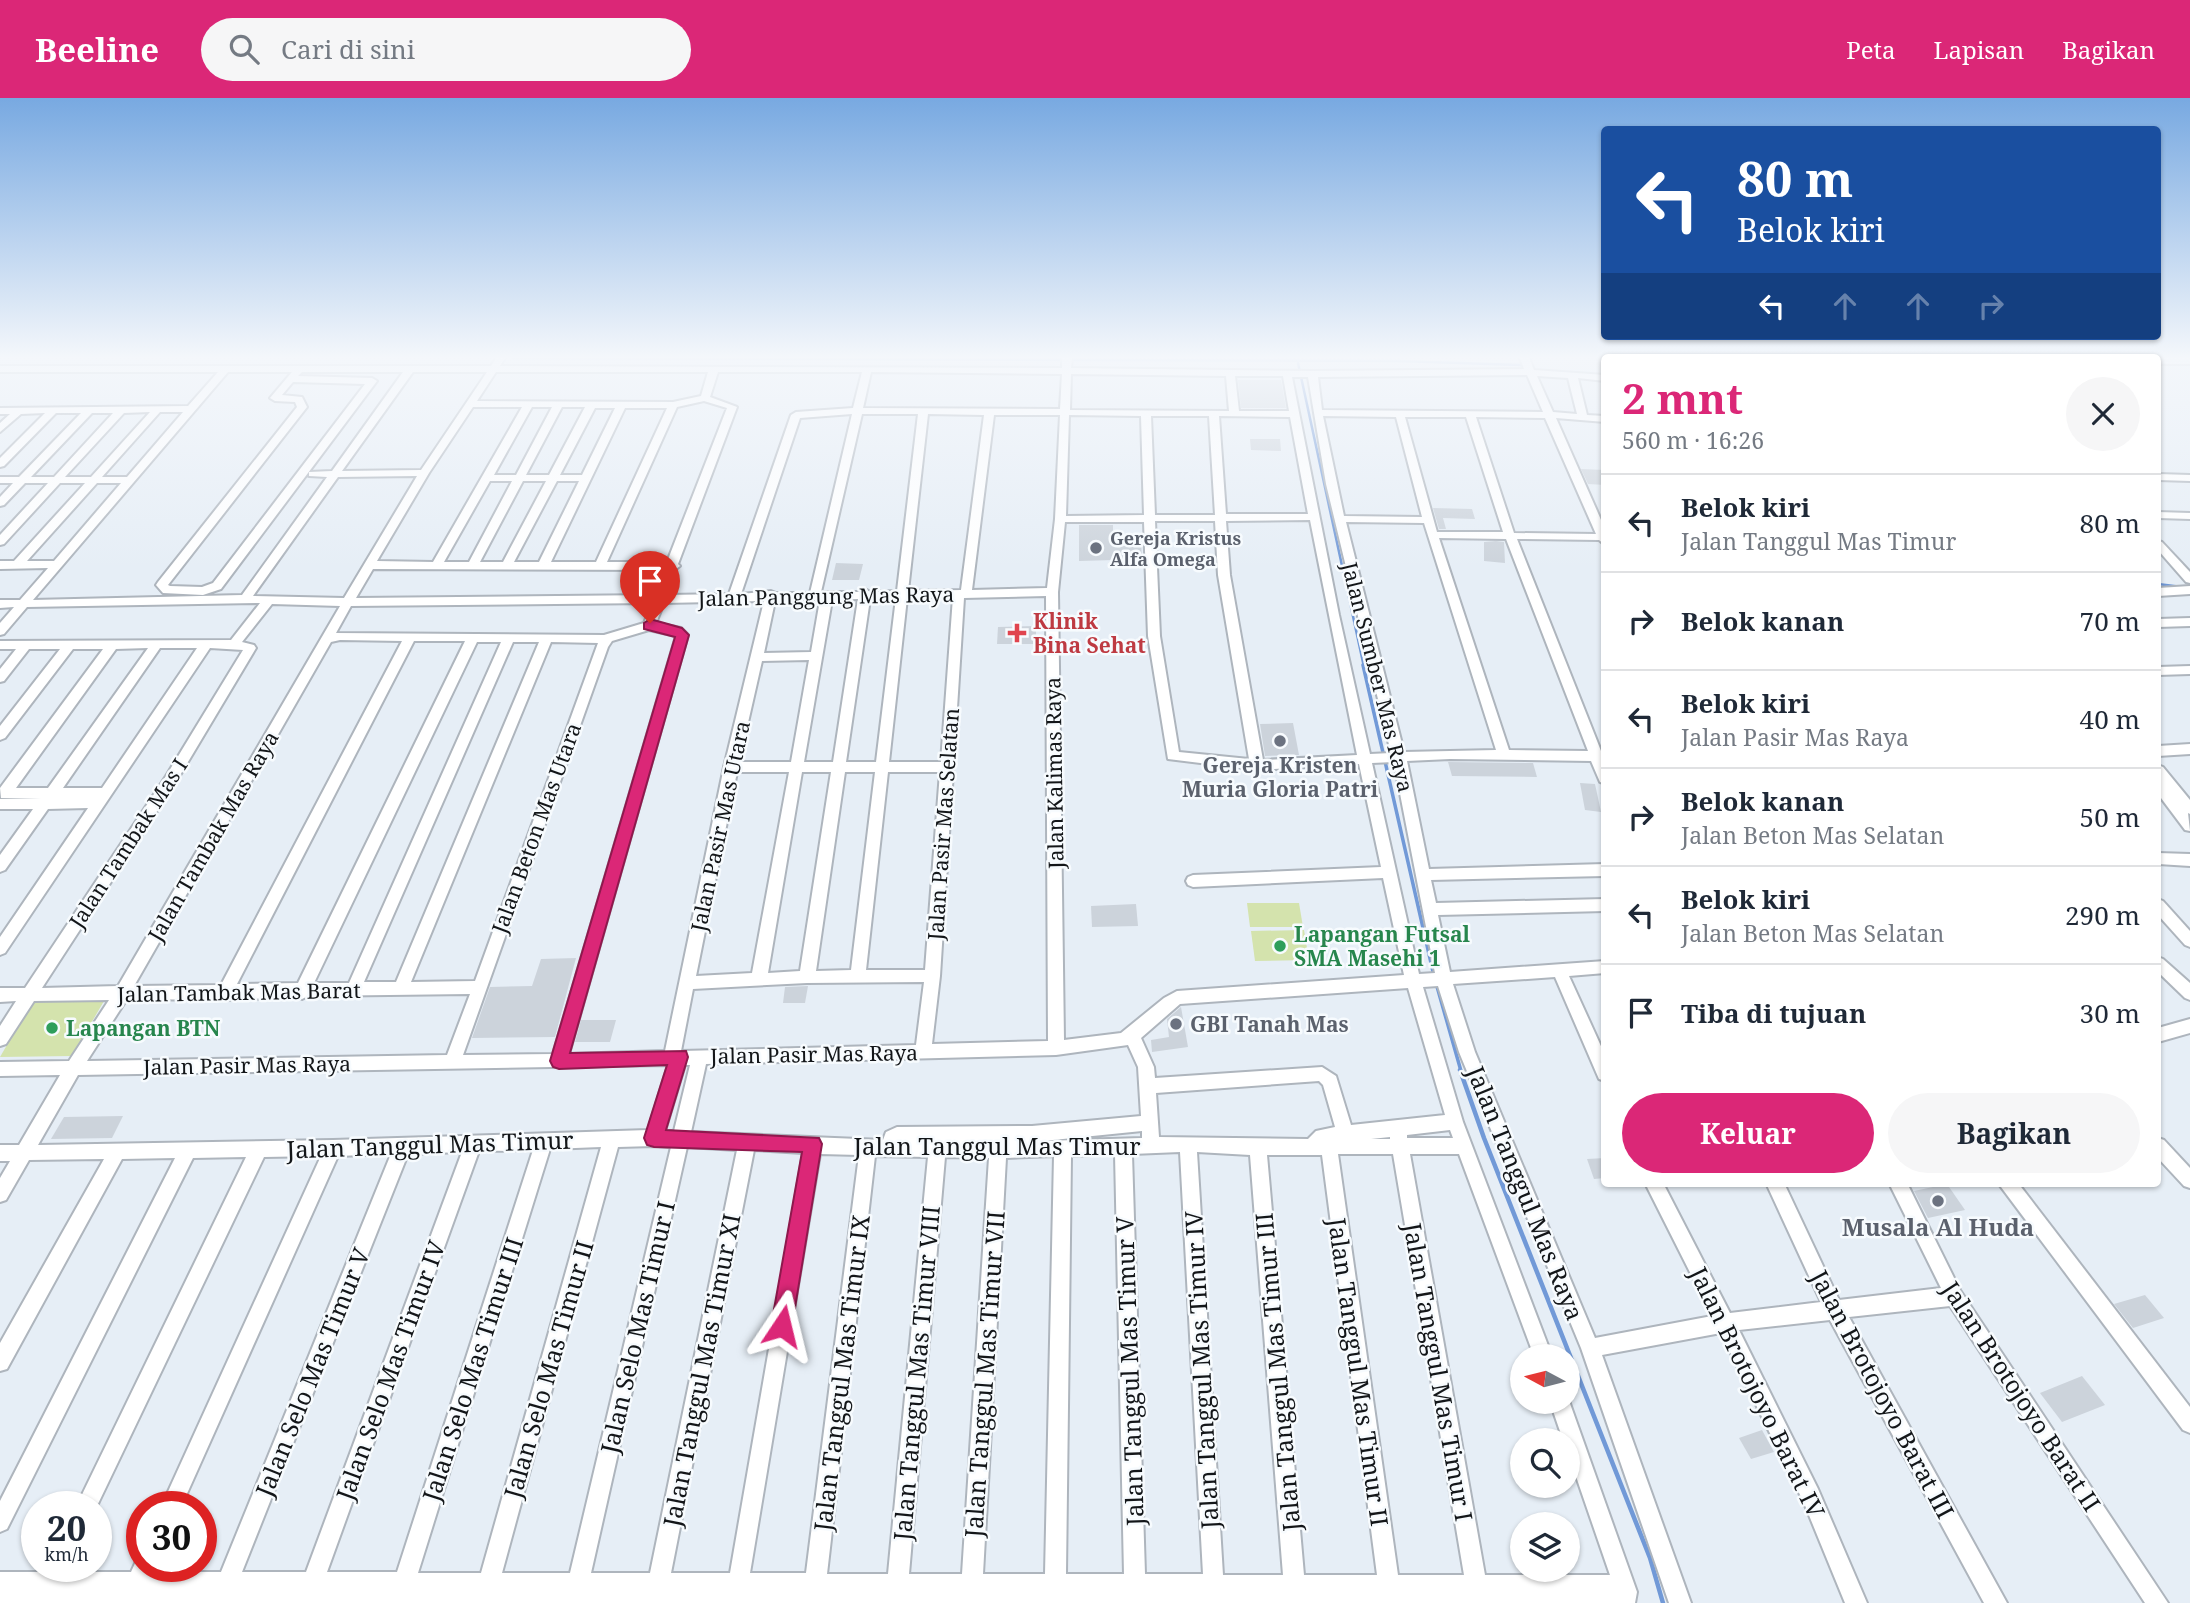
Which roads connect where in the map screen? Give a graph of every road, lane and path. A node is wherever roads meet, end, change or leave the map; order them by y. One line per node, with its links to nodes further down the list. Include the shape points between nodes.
1 (36, 428): 29 (street)
2 (72, 428): 40 (street)
3 (104, 428): 41 (street)
4 (141, 428): 42 (street)
5 (174, 428): 43 (street)
6 (285, 428): 7 (street, via 162,585 167,590 217,586)
7 (336, 428)
8 (347, 428): 30 (street)
9 (367, 428): 31 (street)
10 (453, 428): 32 (street, Jalan Tambak Mas Raya)
11 (515, 428): 34 (street)
12 (546, 428): 35 (street)
13 (579, 428): 36 (street)
14 (610, 428): 37 (street)
15 (662, 428): 62 (street)
16 (722, 428): 69 (street)
17 (790, 428): 79 (street)
18 (853, 428): 77 (street)
19 (921, 428): 75 (street)
20 (987, 428): 78 (street, Jalan Pasir Mas Selatan)
21 (1063, 428): 50 (street, Jalan Kalimas Raya)
22 (1147, 428): 47 (street)
23 (1215, 428): 51 (street)
24 (1297, 428): 48 (street, Jalan Sumber Mas Raya)
25 (1321, 428): 52 (street, Jalan Sumber Mas Raya)
26 (1404, 428): 53 (street)
27 (1474, 428): 55 (street)
28 (1555, 428): 49 (street)
29 (0, 464)
30 (313, 474): 31 (street); 83 (street)
31 (334, 474): 32 (street); 80 (street)
32 (424, 474): 65 (street, Jalan Tambak Mas Raya)
33 (2161, 477): 38 (street)
34 (485, 478): 35 (street); 66 (street)
35 (520, 478): 36 (street); 67 (street)
36 (553, 478): 37 (street); 68 (street)
37 (586, 478): 61 (street)
38 (2190, 478)
39 (0, 482): 40 (street)
40 (21, 482): 41 (street); 44 (street)
41 (54, 482): 42 (street); 57 (street)
42 (93, 482): 43 (street); 64 (street)
43 (128, 482): 60 (street)
44 (0, 503)
45 (2161, 515): 46 (street)
46 (2190, 516)
47 (1150, 517): 50 (street); 51 (street); 119 (street, via 1154,636 1172,756)
48 (1313, 517): 51 (street); 117 (street, Jalan Sumber Mas Raya)
49 (1599, 518)
50 (1060, 519): 72 (street, Jalan Kalimas Raya)
51 (1220, 519): 119 (street, via 1224,575)
52 (1339, 519): 53 (street); 116 (street, Jalan Sumber Mas Raya)
53 (1428, 520): 54 (street)
54 (1433, 535): 55 (street); 114 (street)
55 (1510, 536): 56 (street); 115 (street)
56 (1601, 539)
57 (0, 542)
58 (2164, 558): 59 (street); 70 (street)
59 (2190, 560)
60 (57, 564): 64 (street); 85 (street)
61 (544, 564): 62 (street); 68 (street)
62 (601, 564): 69 (street)
63 (0, 565): 64 (street)
64 (17, 565)
65 (369, 565): 66 (street); 84 (street, Jalan Tambak Mas Raya)
66 (437, 565): 67 (street)
67 (473, 565): 68 (street)
68 (507, 565)
69 (674, 566): 82 (street)
70 (2190, 579)
71 (2190, 590): 73 (street)
72 (1052, 592): 78 (street, Jalan Panggung Mas Raya); 166 (street, Jalan Kalimas Raya)
73 (2161, 592)
74 (865, 593): 75 (street, Jalan Panggung Mas Raya); 77 (street, Jalan Panggung Mas Raya); 121 (street)
75 (900, 593): 78 (street, Jalan Panggung Mas Raya); 122 (street)
76 (771, 595): 77 (street, Jalan Panggung Mas Raya); 79 (street, Jalan Panggung Mas Raya); 105 (street, Jalan Pasir Mas Utara)
77 (821, 595): 104 (street)
78 (963, 595): 123 (street, Jalan Pasir Mas Selatan)
79 (734, 596): 82 (street, Jalan Panggung Mas Raya)
80 (245, 599): 81 (street, Jalan Panggung Mas Raya); 83 (street, Jalan Panggung Mas Raya)
81 (269, 599): 84 (street, Jalan Panggung Mas Raya); 100 (street, Jalan Tambak Mas I)
82 (660, 599): 84 (street, Jalan Panggung Mas Raya); 89 (street)
83 (219, 600): 85 (street, Jalan Panggung Mas Raya)
84 (348, 602): 93 (street, Jalan Tambak Mas Raya)
85 (24, 603): 86 (street, Jalan Panggung Mas Raya); 90 (street)
86 (0, 604)
87 (2190, 622): 88 (street)
88 (2161, 623)
89 (649, 626): 96 (street); 170 (street, via 682,635)
90 (0, 631)
91 (410, 637): 92 (street); 93 (street); 157 (street)
92 (473, 637): 94 (street); 156 (street)
93 (329, 638): 160 (street, Jalan Tambak Mas Raya)
94 (509, 638): 95 (street); 155 (street)
95 (547, 638): 96 (street); 153 (street)
96 (606, 639): 154 (street, Jalan Beton Mas Utara)
97 (158, 643): 98 (street); 102 (street); 127 (street)
98 (207, 643): 100 (street); 128 (street)
99 (70, 644): 102 (street); 103 (street); 109 (street)
100 (241, 644): 161 (street, Jalan Tambak Mas I, via 249,652)
101 (0, 645): 103 (street)
102 (112, 645): 126 (street)
103 (25, 646): 108 (street)
104 (816, 656): 105 (street); 118 (street)
105 (757, 657): 120 (street, Jalan Pasir Mas Utara)
106 (2190, 670): 107 (street)
107 (2161, 671)
108 (0, 678)
109 (0, 735)
110 (2190, 741): 111 (street)
111 (2161, 743)
112 (2190, 749): 113 (street)
113 (2161, 751)
114 (1504, 754): 115 (street); 116 (street)
115 (1600, 756)
116 (1398, 758): 117 (street); 136 (street, Jalan Sumber Mas Raya)
117 (1367, 761): 119 (street); 135 (street, Jalan Sumber Mas Raya)
118 (799, 765): 120 (street); 121 (street); 149 (street)
119 (1257, 765)
120 (731, 767): 152 (street, Jalan Pasir Mas Utara)
121 (839, 767): 122 (street); 147 (street)
122 (881, 767): 123 (street); 148 (street)
123 (946, 767): 146 (street, Jalan Pasir Mas Selatan)
124 (2161, 773): 129 (street)
125 (2161, 789): 130 (street)
126 (2, 796): 127 (street)
127 (49, 797): 128 (street); 133 (street)
128 (101, 798): 142 (street)
129 (2190, 809)
130 (2190, 826)
131 (2161, 859): 132 (street)
132 (2190, 859)
133 (0, 866)
134 (1601, 870): 136 (street)
135 (1387, 872): 137 (street); 150 (street, Jalan Sumber Mas Raya)
136 (1423, 875): 140 (street, Jalan Sumber Mas Raya)
137 (1193, 881)
138 (1601, 905): 140 (street)
139 (2161, 908): 141 (street)
140 (1430, 909): 151 (street, Jalan Sumber Mas Raya)
141 (2190, 941)
142 (0, 949)
143 (2161, 966): 158 (street)
144 (1601, 967): 145 (street)
145 (1559, 970): 151 (street); 172 (street)
146 (932, 976): 148 (street); 167 (street, Jalan Pasir Mas Selatan)
147 (807, 977): 148 (street); 149 (street)
148 (858, 977)
149 (759, 979): 152 (street)
150 (1417, 980): 151 (street); 164 (street, via 1177,998 1162,1006); 176 (street, Jalan Tanggul Mas Raya)
151 (1443, 980): 217 (street, Jalan Tanggul Mas Raya, via 1475,1072)
152 (687, 983): 168 (street, Jalan Pasir Mas Utara)
153 (401, 987): 154 (street, Jalan Tambak Mas Barat); 155 (street, Jalan Tambak Mas Barat)
154 (478, 988): 171 (street, Jalan Beton Mas Utara)
155 (353, 990): 156 (street, Jalan Tambak Mas Barat)
156 (302, 992): 157 (street, Jalan Tambak Mas Barat)
157 (225, 993): 160 (street, Jalan Tambak Mas Barat)
158 (2190, 993)
159 (0, 995): 161 (street, Jalan Tambak Mas Barat)
160 (121, 995): 161 (street, Jalan Tambak Mas Barat); 173 (street, Jalan Tambak Mas Raya)
161 (28, 996): 165 (street, Jalan Tambak Mas I)
162 (2189, 1027): 163 (street)
163 (2161, 1034)
164 (1132, 1036): 166 (street, Jalan Pasir Mas Raya); 175 (street, via 1142,1053)
165 (0, 1039)
166 (1056, 1048): 167 (street, Jalan Pasir Mas Raya)
167 (923, 1052): 169 (street, Jalan Pasir Mas Raya)
168 (675, 1057): 169 (street, Jalan Pasir Mas Raya); 170 (street, Jalan Pasir Mas Raya); 179 (street, Jalan Pasir Mas Utara)
169 (700, 1057): 182 (street, Jalan Selo Mas Timur I)
170 (559, 1061): 171 (street, Jalan Pasir Mas Raya)
171 (453, 1062): 173 (street, Jalan Pasir Mas Raya)
172 (1601, 1065)
173 (73, 1068): 174 (street, Jalan Pasir Mas Raya); 206 (street, Jalan Tambak Mas Raya)
174 (0, 1069)
175 (1149, 1086): 177 (street); 178 (street, via 1322,1074 1330,1081)
176 (1455, 1122): 180 (street); 192 (street, Jalan Tanggul Mas Raya)
177 (1150, 1123): 186 (street); 190 (street)
178 (1345, 1133): 180 (street); 194 (street, via 1322,1136)
179 (654, 1138): 181 (street, Jalan Tanggul Mas Timur); 182 (street, Jalan Tanggul Mas Timur)
180 (1399, 1138): 192 (street, Jalan Tanggul Mas Timur); 194 (street, Jalan Tanggul Mas Timur); 242 (street, Jalan Tanggul Mas Timur I)
181 (612, 1139): 183 (street, Jalan Tanggul Mas Timur); 231 (street, Jalan Selo Mas Timur II)
182 (682, 1139): 185 (street, Jalan Tanggul Mas Timur); 232 (street, Jalan Selo Mas Timur I)
183 (544, 1140): 184 (street, Jalan Tanggul Mas Timur); 230 (street, Jalan Selo Mas Timur III)
184 (474, 1142): 191 (street, Jalan Tanggul Mas Timur); 229 (street, Jalan Selo Mas Timur IV)
185 (747, 1142): 188 (street, Jalan Tanggul Mas Timur); 233 (street, Jalan Tanggul Mas Timur XI)
186 (1032, 1142): 198 (street, via 897,1135); 201 (street, Jalan Tanggul Mas Timur); 202 (street, Jalan Tanggul Mas Timur)
187 (1188, 1143): 190 (street, Jalan Tanggul Mas Timur); 193 (street, Jalan Tanggul Mas Timur); 239 (street, Jalan Tanggul Mas Timur IV)
188 (813, 1144): 196 (street, Jalan Tanggul Mas Timur); 227 (street)
189 (1123, 1145): 190 (street, Jalan Tanggul Mas Timur); 202 (street, Jalan Tanggul Mas Timur); 238 (street, Jalan Tanggul Mas Timur V)
190 (1151, 1145)
191 (403, 1146): 195 (street, Jalan Tanggul Mas Timur); 228 (street, Jalan Selo Mas Timur V)
192 (1465, 1146): 216 (street, Jalan Tanggul Mas Raya)
193 (1258, 1147): 194 (street, Jalan Tanggul Mas Timur); 240 (street, Jalan Tanggul Mas Timur III)
194 (1320, 1147): 241 (street, Jalan Tanggul Mas Timur II)
195 (333, 1148): 197 (street, Jalan Tanggul Mas Timur); 222 (street)
196 (868, 1148): 198 (street, Jalan Tanggul Mas Timur); 234 (street, Jalan Tanggul Mas Timur IX)
197 (259, 1149): 203 (street, Jalan Tanggul Mas Timur); 221 (street)
198 (888, 1149): 199 (street, Jalan Tanggul Mas Timur)
199 (936, 1149): 201 (street, Jalan Tanggul Mas Timur); 235 (street, Jalan Tanggul Mas Timur VIII)
200 (2161, 1149): 207 (street)
201 (998, 1150): 236 (street, Jalan Tanggul Mas Timur VII)
202 (1063, 1150): 237 (street)
203 (188, 1151): 204 (street, Jalan Tanggul Mas Timur); 223 (street)
204 (117, 1152): 206 (street, Jalan Tanggul Mas Timur); 218 (street)
205 (0, 1153): 206 (street, Jalan Tanggul Mas Timur)
206 (25, 1153): 212 (street, Jalan Tambak Mas Raya)
207 (2190, 1180)
208 (1656, 1187): 215 (street, Jalan Brotojoyo Barat IV)
209 (1777, 1187): 214 (street, Jalan Brotojoyo Barat III)
210 (1900, 1187): 213 (street, Jalan Brotojoyo Barat II)
211 (2010, 1187): 220 (street)
212 (0, 1194)
213 (1954, 1296): 214 (street); 248 (street, Jalan Brotojoyo Barat II)
214 (1834, 1309): 215 (street); 247 (street, Jalan Brotojoyo Barat III)
215 (1723, 1323): 217 (street); 246 (street, Jalan Brotojoyo Barat IV, via 1797,1467)
216 (1539, 1344)
217 (1590, 1348): 245 (street, Jalan Tanggul Mas Raya)
218 (0, 1363)
219 (1564, 1414): 243 (street)
220 (2190, 1423)
221 (94, 1491)
222 (178, 1491)
223 (0, 1522)
224 (0, 1582): 225 (street)
225 (46, 1588): 226 (street); 244 (street)
226 (134, 1588): 228 (street)
227 (737, 1594): 233 (street); 234 (street)
228 (223, 1595): 229 (street)
229 (309, 1595): 230 (street)
230 (400, 1595): 231 (street)
231 (485, 1595): 232 (street)
232 (575, 1595): 233 (street)
233 (656, 1595)
234 (813, 1595): 235 (street)
235 (896, 1595): 236 (street)
236 (971, 1595): 237 (street)
237 (1055, 1595): 238 (street)
238 (1135, 1595): 239 (street)
239 (1214, 1595): 240 (street)
240 (1296, 1595): 241 (street)
241 (1390, 1595): 242 (street)
242 (1477, 1595): 243 (street)
243 (1627, 1595)
244 (0, 1599)
245 (1680, 1603)
246 (1856, 1603)
247 (1996, 1603)
248 (2157, 1603)

